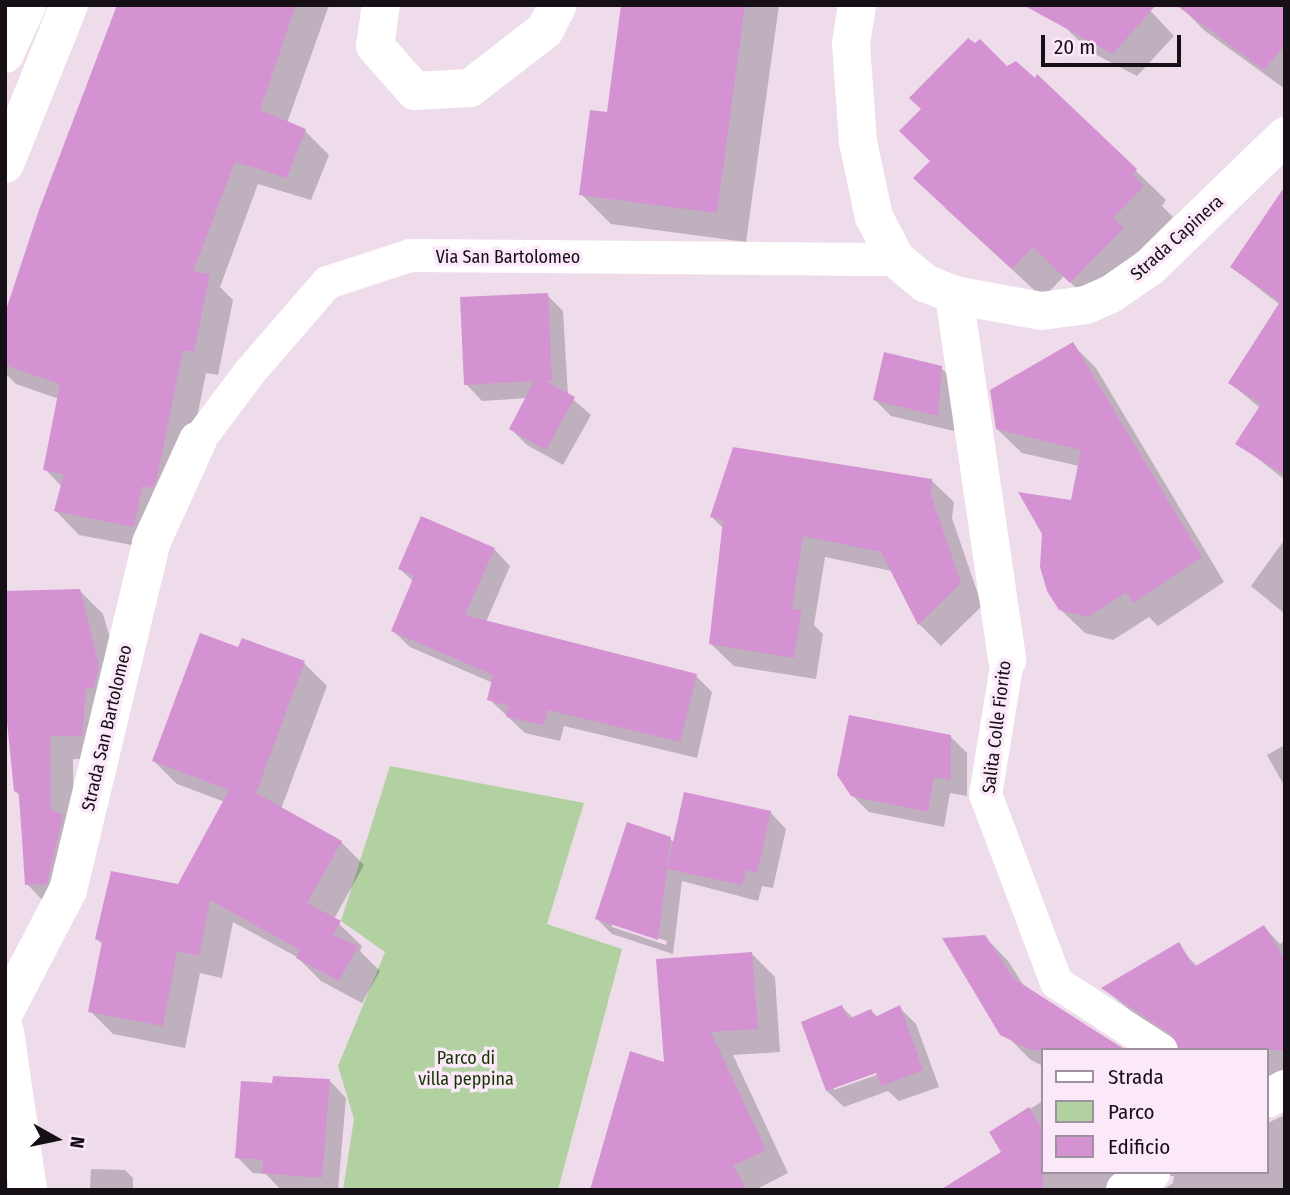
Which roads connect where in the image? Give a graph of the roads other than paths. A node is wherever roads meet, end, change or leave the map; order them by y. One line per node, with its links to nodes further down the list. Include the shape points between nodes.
1 (27, 5): 6 (street)
2 (69, 5): 8 (street)
3 (381, 5): 4 (street, via 375,46 415,91 470,88 545,30)
4 (558, 5)
5 (857, 5): 9 (street, via 851,44 858,142 874,217)
6 (5, 54)
7 (1285, 136): 10 (street, Strada Capinera, via 1150,267 1111,295 1086,305 1041,311)
8 (5, 164)
9 (896, 259): 10 (street, Strada Capinera, via 925,283); 11 (street, Via San Bartolomeo, via 410,256 327,282 249,372)
10 (954, 295): 12 (street, Salita Colle Fiorito)
11 (198, 440): 13 (street, Strada San Bartolomeo, via 150,543 68,890)
12 (1007, 660): 15 (street, Salita Colle Fiorito, via 985,794 1056,982)
13 (5, 1011)
14 (5, 1032): 17 (street)
15 (1158, 1048)
16 (1149, 1174): 18 (street)
17 (28, 1190)
18 (1125, 1190)

